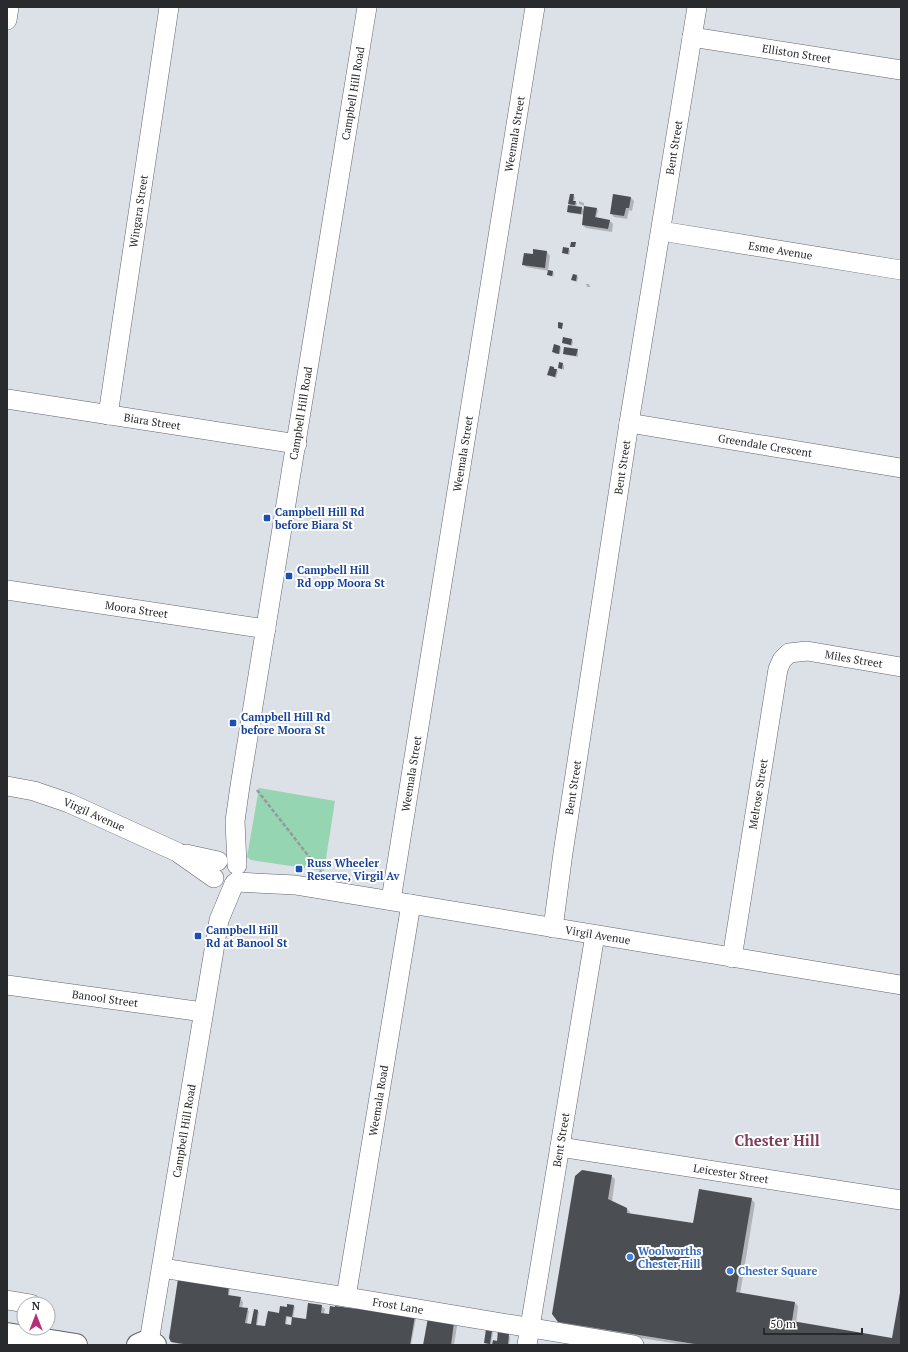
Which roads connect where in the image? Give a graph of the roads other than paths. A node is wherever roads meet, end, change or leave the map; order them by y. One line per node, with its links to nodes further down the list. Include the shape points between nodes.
1 (9, 7): 6 (street)
2 (169, 7): 12 (street, Wingara Street)
3 (368, 7): 14 (street, Campbell Hill Road)
4 (535, 7): 22 (street, Weemala Street)
5 (697, 7): 7 (street, Bent Street)
6 (7, 20)
7 (692, 37): 8 (street, Elliston Street); 9 (street, Bent Street)
8 (901, 70)
9 (661, 231): 10 (street, Esme Avenue); 13 (street, Bent Street)
10 (901, 270)
11 (7, 399): 12 (street, Biara Street)
12 (108, 415): 14 (street, Biara Street)
13 (629, 423): 15 (street, Greendale Crescent); 24 (street, Bent Street)
14 (297, 444): 17 (street, Campbell Hill Road)
15 (901, 468)
16 (7, 590): 17 (street, Moora Street)
17 (266, 629): 21 (street, Campbell Hill Road)
18 (807, 651): 19 (street, Miles Street); 26 (street, Melrose Street, via 789,653 778,669)
19 (901, 667)
20 (7, 786): 21 (street, Virgil Avenue, via 52,796)
21 (227, 872): 22 (street, Virgil Avenue); 29 (street, Campbell Hill Road)
22 (390, 900): 23 (street, Virgil Avenue)
23 (411, 904): 24 (street, Virgil Avenue); 33 (street, Weemala Road)
24 (553, 928): 25 (street, Virgil Avenue)
25 (595, 935): 26 (street, Virgil Avenue); 30 (street, Bent Street)
26 (732, 958): 28 (street, Virgil Avenue)
27 (7, 985): 29 (street, Banool Street)
28 (901, 985)
29 (203, 1012): 32 (street, Campbell Hill Road)
30 (560, 1147): 31 (street, Leicester Street); 35 (street, Bent Street)
31 (901, 1200)
32 (162, 1268): 33 (street, Frost Lane); 36 (street, Campbell Hill Road)
33 (346, 1297): 35 (street, Frost Lane)
34 (7, 1334): 37 (main road)
35 (529, 1336): 38 (street, Frost Lane)
36 (147, 1344)
37 (76, 1345)
38 (634, 1345)

